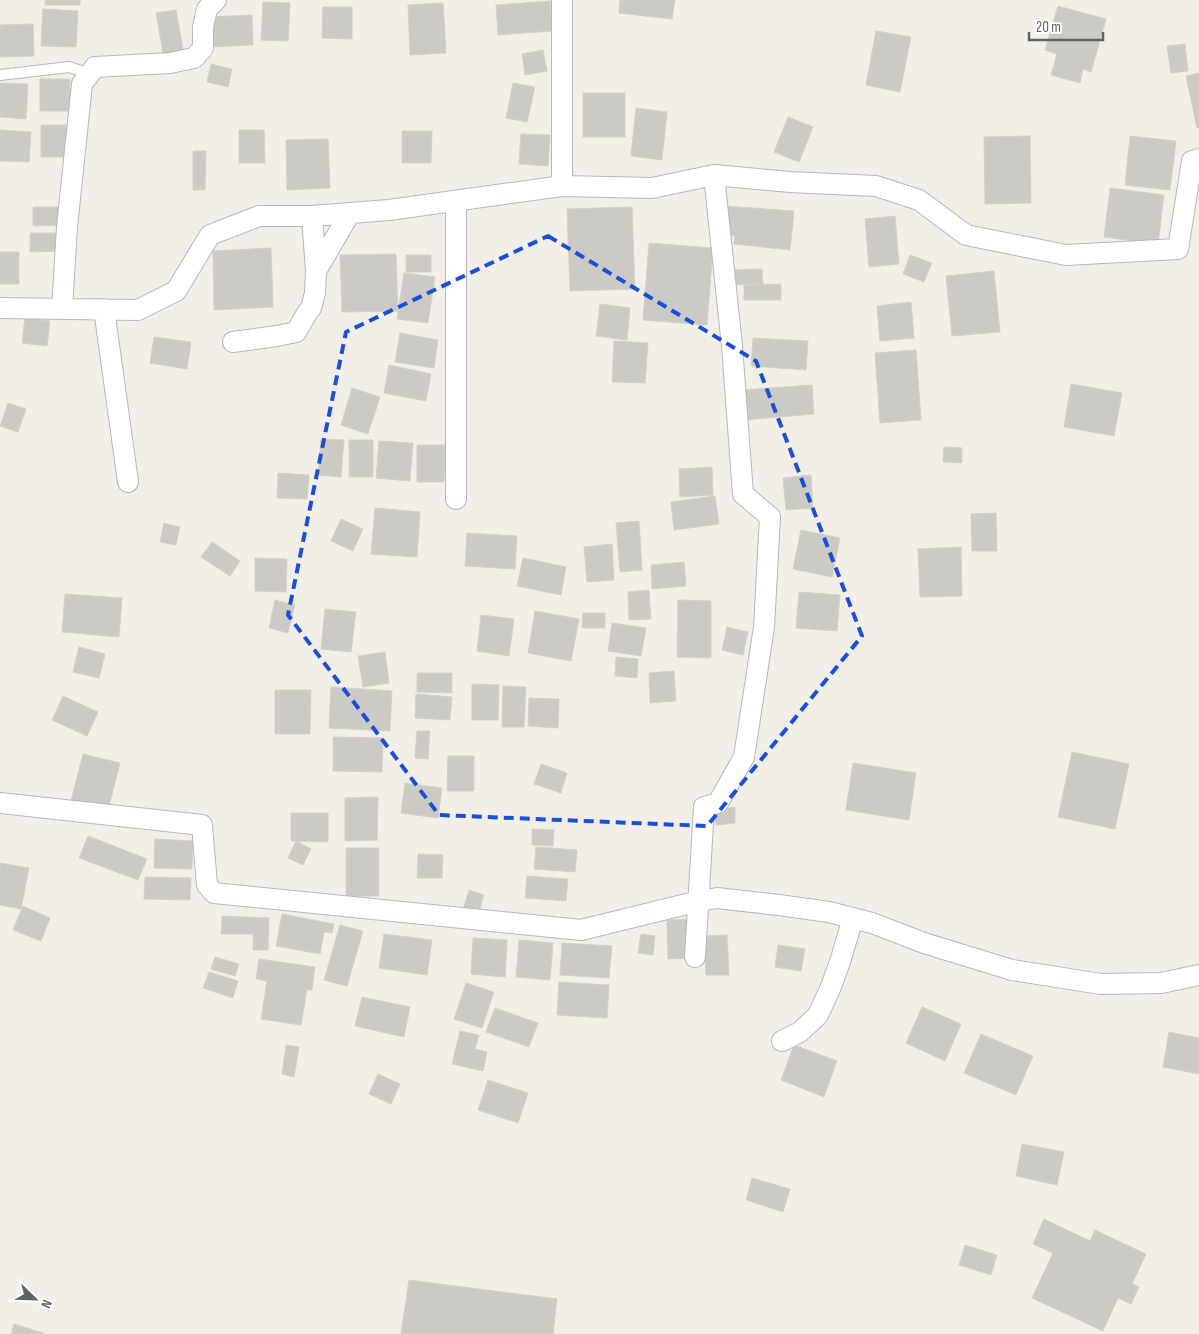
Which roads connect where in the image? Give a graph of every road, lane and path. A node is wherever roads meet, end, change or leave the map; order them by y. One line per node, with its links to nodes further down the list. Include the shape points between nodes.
1 (216, 0): 3 (street, via 208,9 203,27 203,48 194,58 170,63 95,67)
2 (562, 0): 7 (street)
3 (90, 74): 4 (lane, via 69,67); 13 (street, via 82,84)
4 (0, 75)
5 (1199, 159): 6 (street, via 1192,161 1178,250 1066,255 966,235 918,200 876,186)
6 (714, 175): 7 (street, via 652,188); 19 (street, via 743,494 770,518 764,628 744,757 718,803 704,807)
7 (562, 186): 8 (street)
8 (456, 201): 9 (street); 17 (street)
9 (350, 213): 10 (street); 11 (street)
10 (312, 216): 11 (street); 14 (street, via 259,216 210,235 176,291 138,310)
11 (316, 270): 15 (street, via 311,308 296,332)
12 (0, 308): 13 (street)
13 (62, 309): 14 (street)
14 (104, 309): 16 (street)
15 (233, 342)
16 (128, 482)
17 (456, 499)
18 (0, 803): 19 (street, via 202,825 207,885 214,893 581,930)
19 (699, 901): 20 (street, via 717,898); 21 (street)
20 (853, 918): 22 (street, via 1012,970 1101,984 1161,983); 23 (street, via 837,971 818,1015 800,1032)
21 (696, 958)
22 (1199, 976)
23 (782, 1041)

